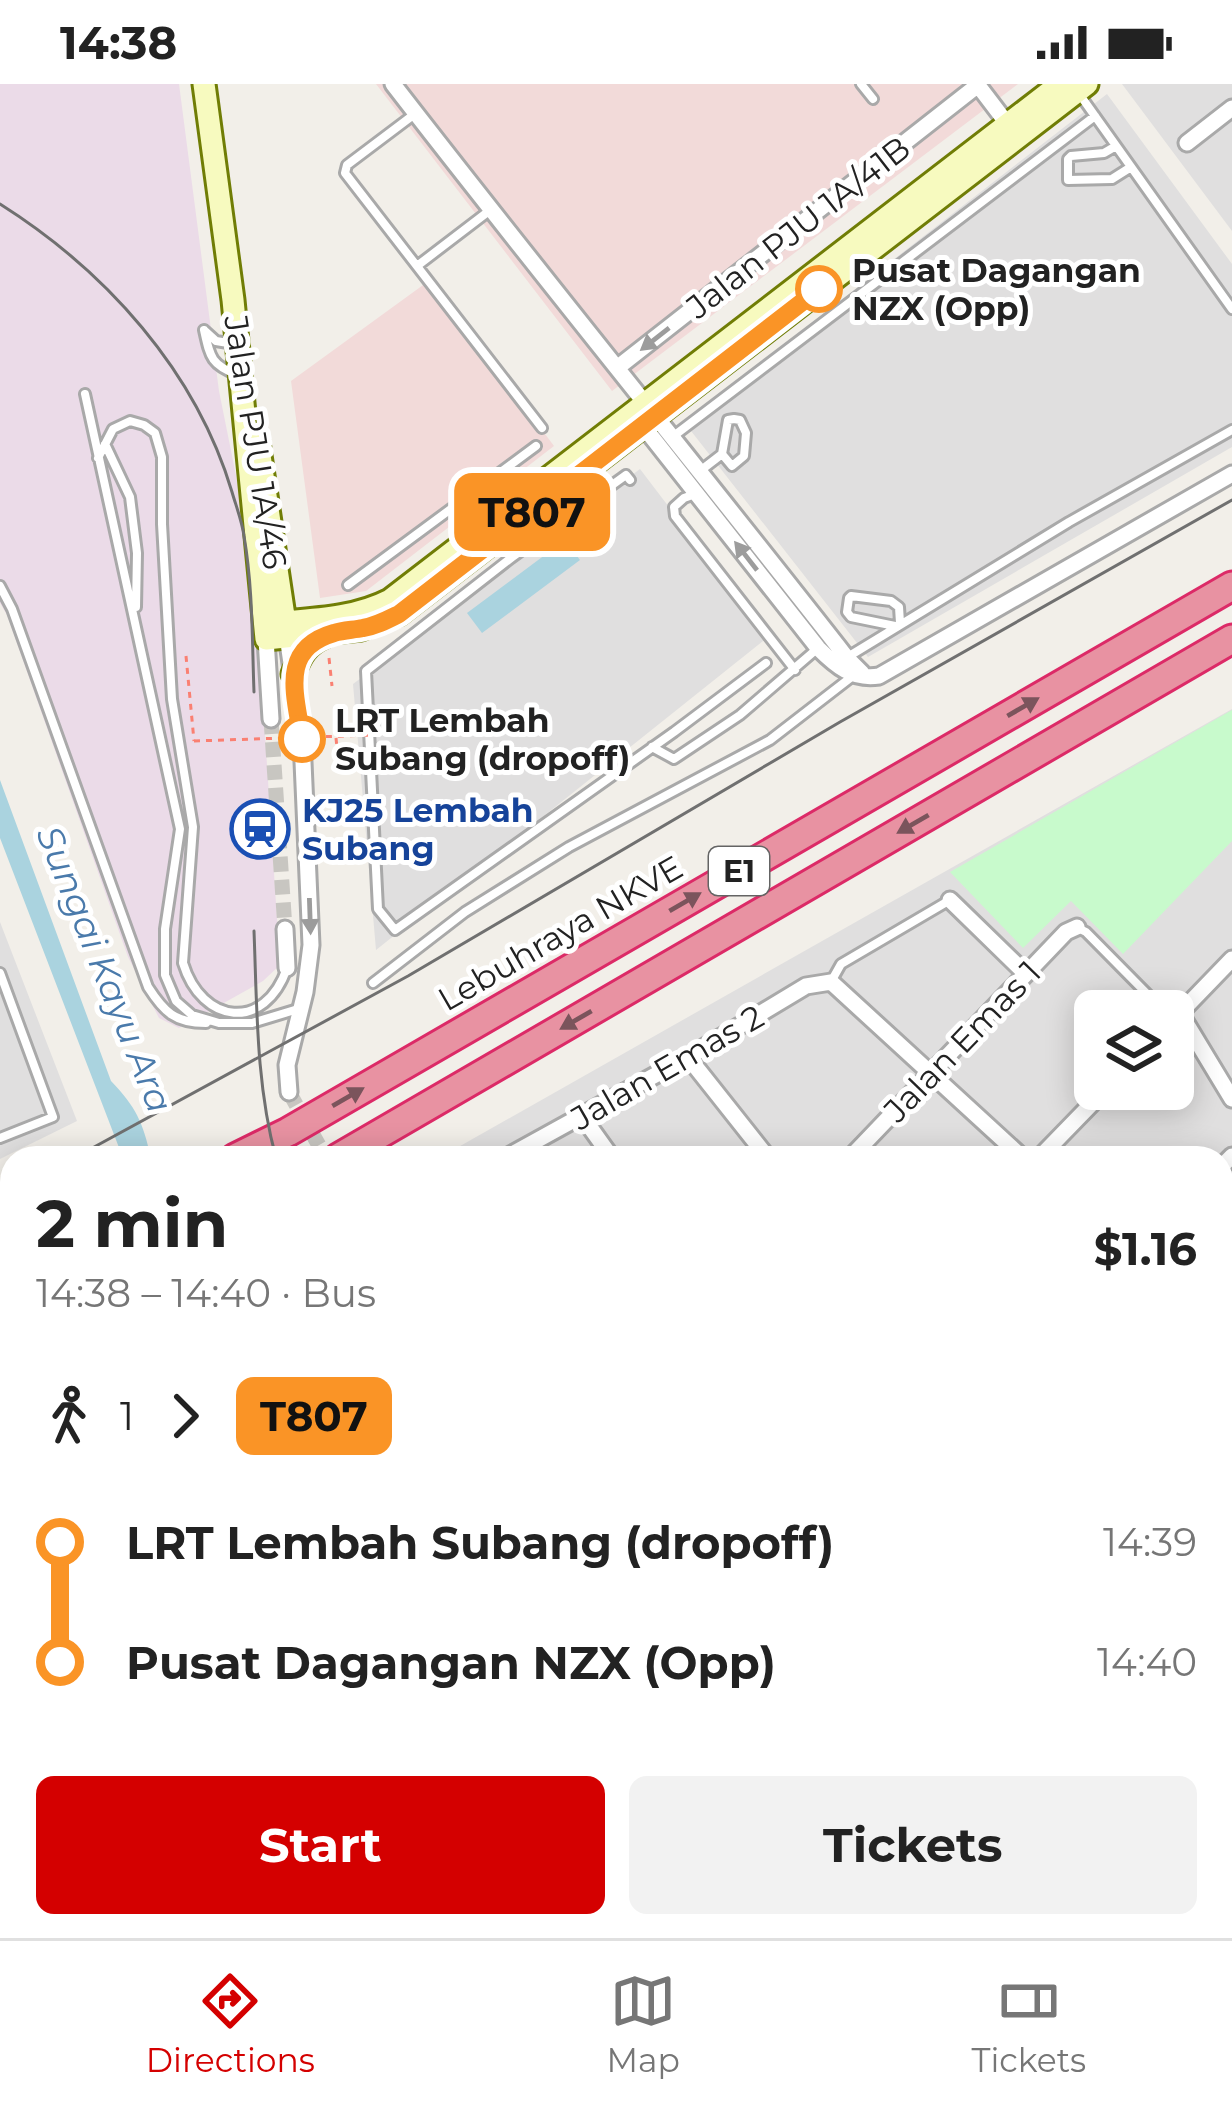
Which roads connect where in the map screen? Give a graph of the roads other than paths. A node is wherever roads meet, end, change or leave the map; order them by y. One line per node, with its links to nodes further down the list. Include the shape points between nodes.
1 (204, 84): 17 (street)
2 (394, 84): 9 (street)
3 (861, 84): 7 (lane)
4 (1000, 84): 6 (lane)
5 (1074, 86): 10 (lane); 11 (street)
6 (980, 88): 11 (street); 20 (street, Jalan PJU 1A/41B, one-way to 20)
7 (873, 99)
8 (1232, 109): 12 (street)
9 (416, 113): 15 (street); 16 (lane, via 345,173)
10 (1095, 116): 13 (lane); 26 (lane)
11 (1012, 130): 23 (street)
12 (1186, 143)
13 (1116, 146): 14 (lane); 14 (lane, via 1071,156 1068,180 1112,179)
14 (1131, 167): 18 (lane)
15 (490, 210): 16 (lane); 20 (street)
16 (417, 266): 24 (lane)
17 (232, 300): 19 (street, Jalan PJU 1A/46); 46 (street, Jalan PJU 1A/46)
18 (1232, 309)
19 (237, 345): 21 (street, Jalan PJU 1A/46); 21 (lane, via 204,330 209,356)
20 (617, 368): 23 (street)
21 (239, 375): 46 (street, Jalan PJU 1A/46)
22 (85, 394): 30 (lane)
23 (644, 414): 26 (street); 36 (street); 37 (street)
24 (542, 428)
25 (1232, 430): 45 (lane)
26 (666, 442): 31 (street); 34 (street)
27 (105, 444): 30 (lane); 44 (lane, via 130,497); 61 (lane, via 130,421 155,433 162,457 172,699 193,827 183,963 189,983 219,1010 234,1012 262,1006)
28 (536, 446): 35 (lane)
29 (722, 454): 29 (lane, via 732,466 744,456 740,420 728,420); 31 (lane)
30 (98, 458): 44 (lane)
31 (700, 470): 50 (street)
32 (1232, 474): 54 (street, via 879,676)
33 (630, 480): 38 (lane)
34 (697, 494): 49 (street, one-way to 34); 52 (lane, via 674,507 675,516)
35 (456, 506): 37 (lane); 39 (lane)
36 (509, 529): 38 (lane); 42 (street)
37 (476, 532): 46 (street, via 373,609)
38 (511, 558): 43 (lane)
39 (348, 585)
40 (0, 586): 69 (lane, via 148,987 187,1023)
41 (1232, 586): 78 (highway, Lebuhraya NKVE / E1, one-way to 41)
42 (414, 603): 43 (lane); 47 (street, via 379,624)
43 (444, 610): 56 (lane, via 366,671 377,909 395,930)
44 (135, 621): 69 (lane, via 180,830 166,975 176,1001)
45 (898, 625): 45 (lane, via 851,617 849,598 891,602 899,607); 50 (lane)
46 (276, 630): 47 (street); 53 (street, Jalan PJU 1A/46); 55 (street, Jalan PJU 1A/46)
47 (337, 632): 53 (street, via 308,645)
48 (1232, 639): 79 (highway, E1, one-way to 79)
49 (818, 648): 50 (street); 52 (lane)
50 (841, 662): 54 (street)
51 (766, 663): 56 (lane)
52 (795, 670): 56 (lane, via 674,759)
53 (293, 674): 68 (street, Jalan PJU 1A/46, one-way to 68, via 311,945)
54 (861, 676): 65 (lane, via 770,740 465,912)
55 (271, 719)
56 (652, 747)
57 (950, 900): 63 (street); 64 (lane, via 841,964)
58 (1077, 927): 63 (street, Jalan Emas 1); 66 (lane)
59 (284, 929): 61 (street)
60 (1232, 959): 67 (street)
61 (287, 968)
62 (0, 974): 77 (lane, via 53,1117)
63 (1026, 974): 72 (street, Jalan Emas 1)
64 (831, 982): 71 (street, Jalan Emas 2, via 806,986); 72 (street)
65 (373, 983)
66 (1146, 990)
67 (1194, 996)
68 (300, 1008): 69 (lane, via 252,1023); 73 (street, Jalan PJU 1A/46)
69 (219, 1023)
70 (1194, 1046): 74 (street)
71 (688, 1057): 76 (street, Jalan Emas 2); 82 (street)
72 (931, 1073): 83 (street, Jalan Emas 1); 84 (street)
73 (289, 1092)
74 (1232, 1099)
75 (1086, 1110): 85 (street)
76 (582, 1116): 80 (street, Jalan Emas 2); 81 (street)
77 (0, 1138)
78 (260, 1146)
79 (359, 1146)
80 (528, 1146)
81 (603, 1146)
82 (758, 1146)
83 (861, 1146)
84 (1010, 1146)
85 (1051, 1146)

